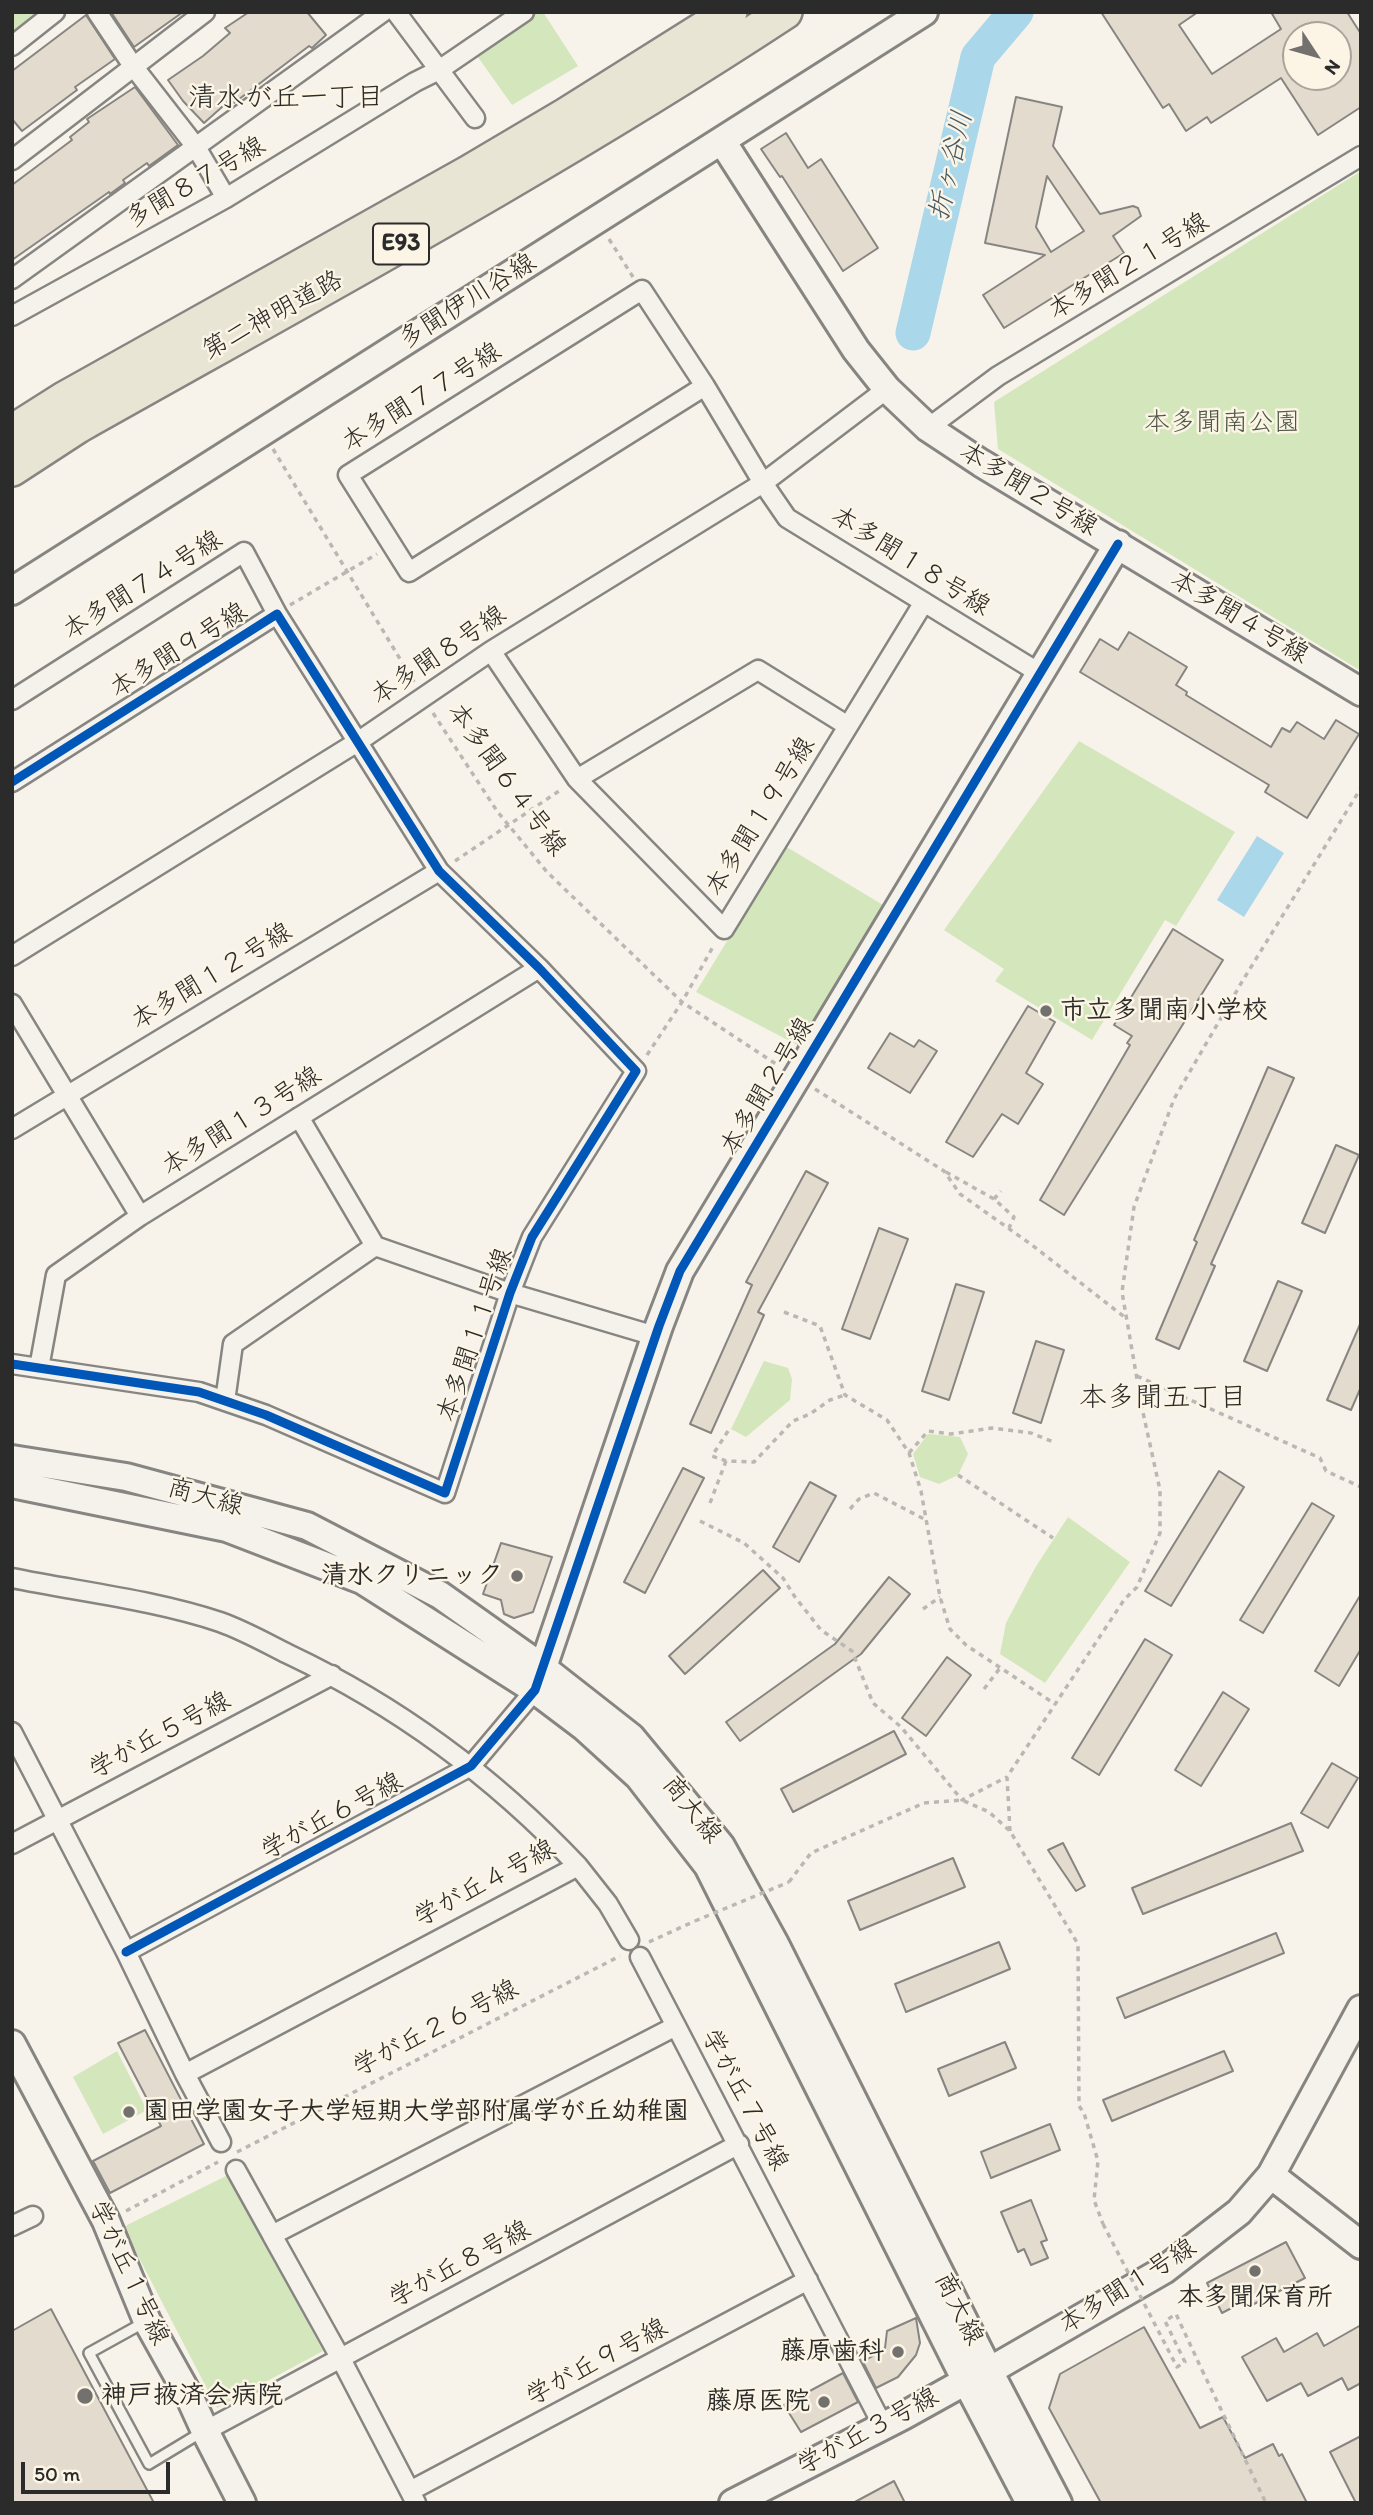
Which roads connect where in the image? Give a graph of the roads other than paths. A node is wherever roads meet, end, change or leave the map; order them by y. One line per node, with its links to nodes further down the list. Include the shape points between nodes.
1 (55, 12): 10 (street)
2 (97, 12): 11 (street)
3 (205, 12): 11 (street)
4 (383, 12): 15 (street)
5 (396, 12): 12 (street)
6 (524, 12): 12 (street, 多聞８７号線)
7 (730, 12): 24 (highway, 第二神明道路 / E93, via 479,167)
8 (785, 12): 25 (highway, 第二神明道路 / E93, via 584,140 90,419)
9 (924, 12): 14 (street, 多聞伊川谷線)
10 (12, 46)
11 (133, 66): 15 (street); 17 (street)
12 (439, 70): 13 (street); 18 (street, 多聞８７号線)
13 (475, 118)
14 (722, 141): 22 (street, 本多聞２号線, via 856,350); 28 (street, 多聞伊川谷線)
15 (196, 147): 18 (street); 19 (street)
16 (1361, 156): 23 (street, 本多聞２１号線, via 999,376)
17 (12, 160)
18 (226, 198): 20 (street, 多聞８７号線)
19 (12, 279)
20 (12, 316)
21 (705, 386): 21 (street, 本多聞７７号線, via 642,290 348,475 409,572); 26 (street)
22 (887, 389): 23 (street, 本多聞２号線); 26 (street, 本多聞８号線)
23 (929, 428): 27 (street, 本多聞２号線)
24 (12, 432)
25 (12, 469)
26 (763, 483): 29 (street, 本多聞１８号線, via 787,518); 31 (street, 本多聞８号線)
27 (1118, 544): 32 (street, 本多聞２号線); 33 (street, 本多聞４号線)
28 (12, 591)
29 (924, 602): 32 (street, 本多聞１８号線); 35 (street, 本多聞１９号線)
30 (276, 614): 34 (street, 本多聞７４号線, via 244,552); 36 (street, 本多聞９号線); 38 (street, 本多聞９号線)
31 (491, 650): 36 (street, 本多聞８号線); 37 (street, 本多聞１９号線)
32 (1041, 674): 49 (street, 本多聞２号線, via 680,1271)
33 (1361, 692)
34 (12, 700)
35 (848, 726): 37 (street, via 758,670); 37 (street, 本多聞１９号線, via 724,929)
36 (359, 741): 39 (street); 40 (street, 本多聞８号線)
37 (577, 779)
38 (12, 782)
39 (439, 871): 41 (street); 43 (street, 本多聞１２号線)
40 (12, 956)
41 (538, 968): 44 (street, 本多聞１３号線); 48 (street, 本多聞１１号線, via 636,1071 532,1237)
42 (12, 1004): 43 (street)
43 (67, 1095): 45 (street, 本多聞１２号線); 46 (street)
44 (299, 1117): 46 (street, 本多聞１３号線); 47 (street)
45 (12, 1129)
46 (140, 1216): 51 (street, 本多聞１３号線, via 56,1275)
47 (375, 1246): 48 (street); 52 (street, via 233,1343)
48 (510, 1293): 49 (street); 52 (street, 本多聞１１号線, via 445,1493)
49 (655, 1336): 57 (street, 本多聞２号線)
50 (12, 1364): 51 (street, 本多聞１１号線)
51 (39, 1368): 52 (street, 本多聞１１号線, via 199,1392)
52 (225, 1401)
53 (12, 1459): 57 (street, 商大線, via 126,1477 307,1526 440,1595)
54 (12, 1484): 57 (street, 商大線, via 228,1528 362,1580)
55 (12, 1578): 56 (street, 学が丘４号線, via 171,1608 223,1623)
56 (332, 1675): 59 (street, 学が丘４号線, via 391,1709); 60 (street, 学が丘５号線)
57 (539, 1679): 59 (street, 学が丘６号線); 79 (street, 商大線, via 639,1777 708,1866)
58 (12, 1732): 60 (street)
59 (471, 1766): 62 (street, 学が丘４号線); 63 (street, 学が丘６号線)
60 (56, 1820): 61 (street, 学が丘５号線); 63 (street)
61 (12, 1844)
62 (578, 1866): 65 (street, via 608,1904); 67 (street, 学が丘４号線)
63 (126, 1952): 67 (street)
64 (1361, 2009): 71 (street, 本多聞１号線)
65 (676, 2026): 69 (street, 学が丘７号線); 74 (street, 学が丘７号線)
66 (12, 2043): 77 (street, 学が丘１号線, via 106,2221)
67 (185, 2074): 68 (street)
68 (222, 2142)
69 (739, 2144): 76 (street, 学が丘７号線); 78 (street, 学が丘８号線)
70 (236, 2170): 74 (street)
71 (1271, 2175): 75 (street); 79 (street, 本多聞１号線, via 1240,2212 1164,2270)
72 (33, 2216): 73 (street)
73 (12, 2226)
74 (272, 2235): 78 (street)
75 (1361, 2245)
76 (808, 2280): 80 (street, 学が丘７号線); 82 (street, 学が丘９号線)
77 (146, 2321): 81 (street, 学が丘１号線); 81 (lane, via 89,2353 149,2464)
78 (341, 2359): 81 (street, 学が丘８号線); 82 (street)
79 (977, 2376): 80 (street, 学が丘３号線); 85 (street, 商大線); 86 (street, 商大線)
80 (883, 2426): 84 (street, 学が丘３号線)
81 (205, 2431): 83 (street, 学が丘１号線)
82 (413, 2497)
83 (242, 2503)
84 (733, 2503)
85 (1030, 2503)
86 (1058, 2503)

